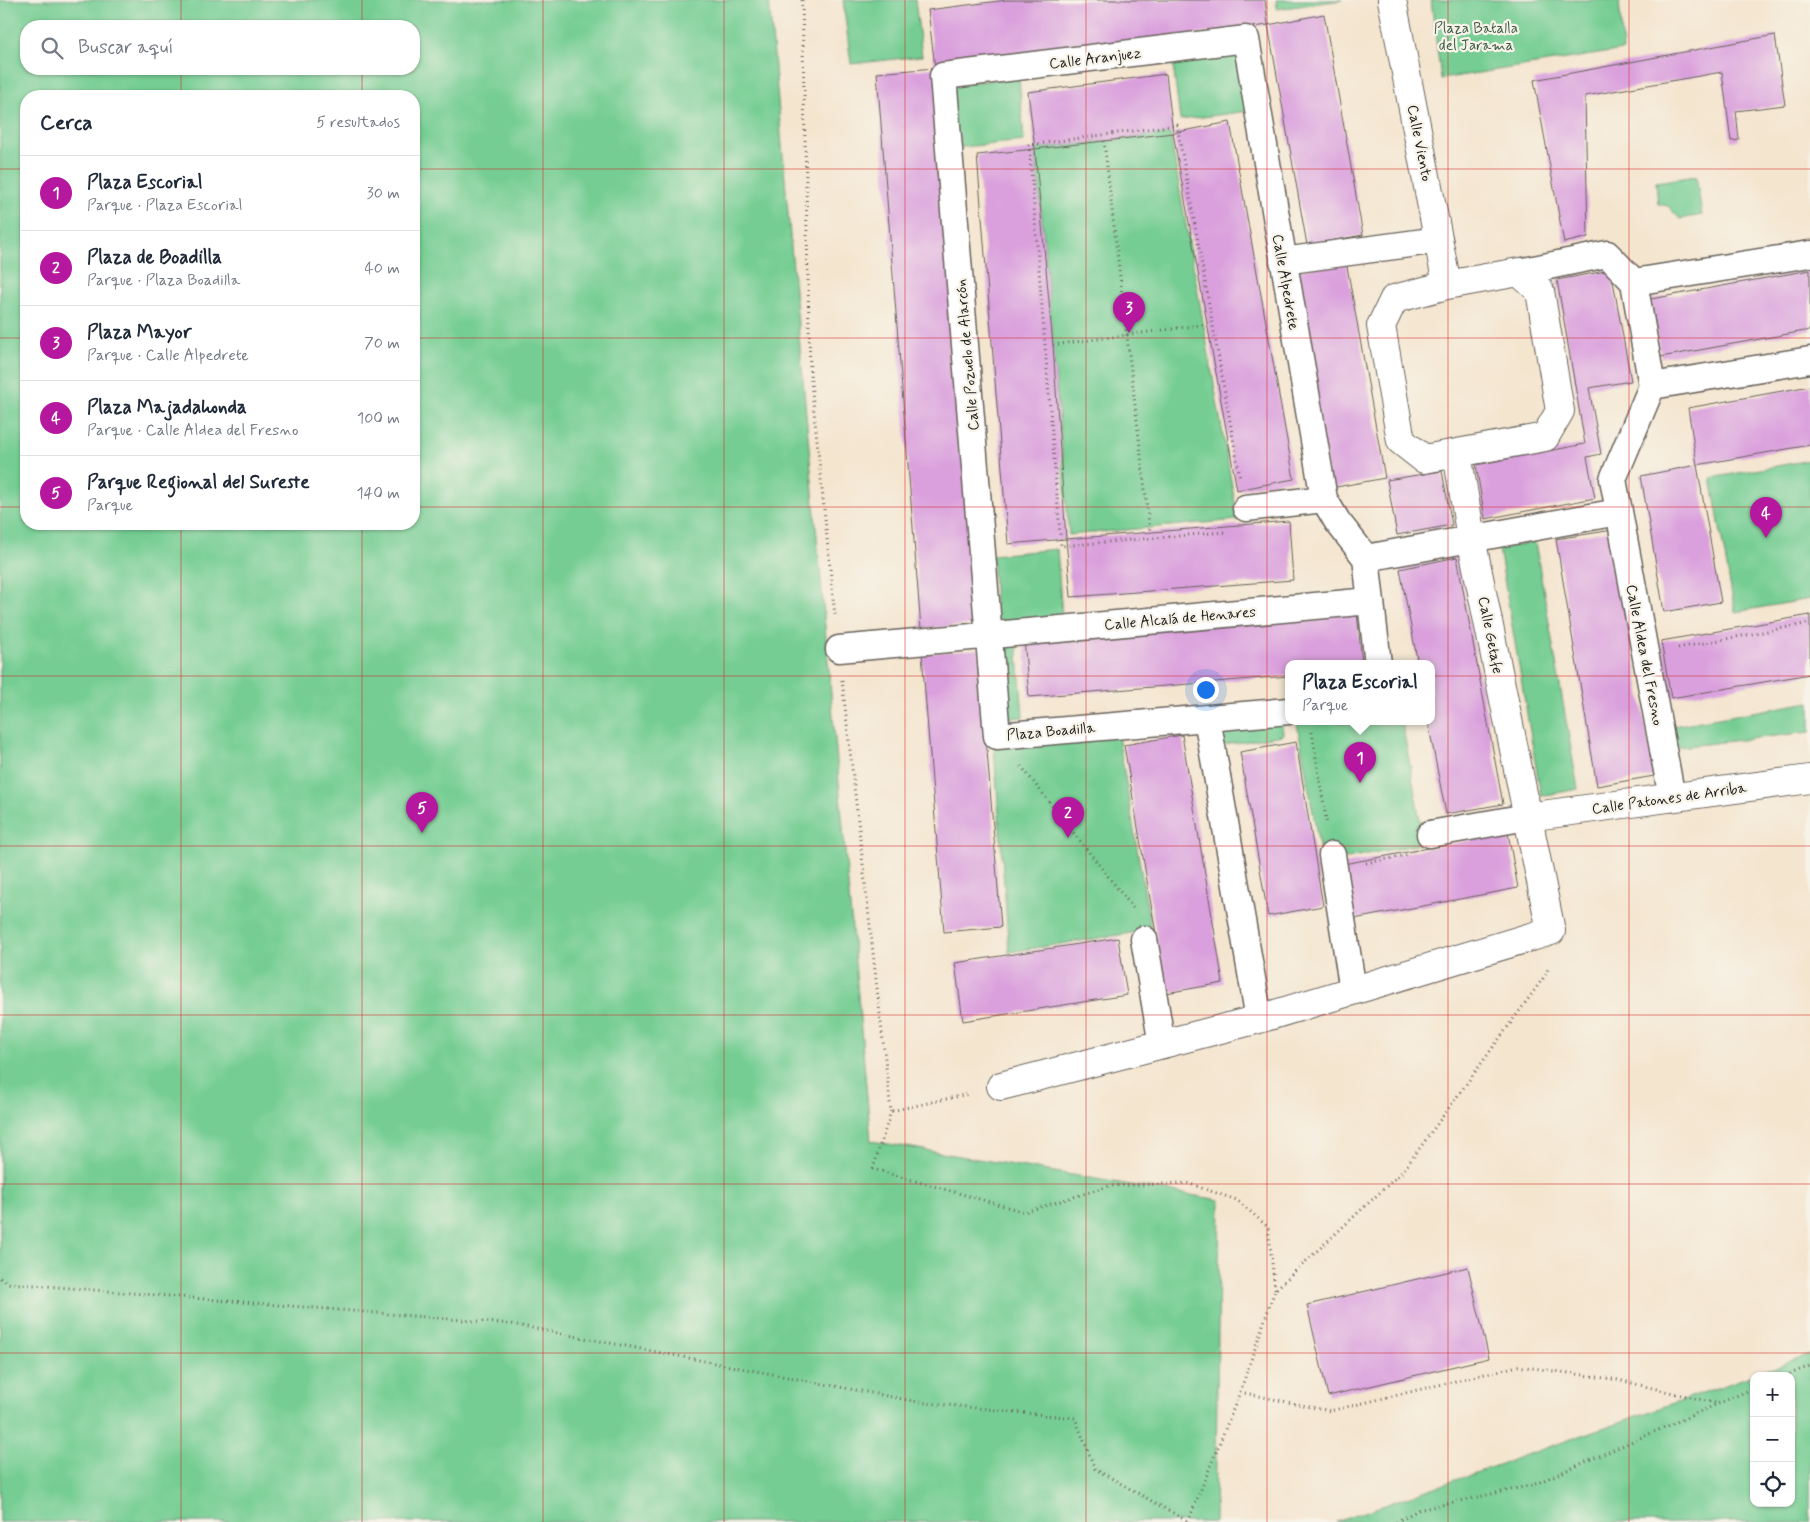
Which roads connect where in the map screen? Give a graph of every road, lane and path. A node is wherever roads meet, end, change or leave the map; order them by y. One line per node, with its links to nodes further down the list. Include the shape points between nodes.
1 (802, 0): 29 (path, via 810,372)
2 (1392, 0): 6 (street, Calle Viento)
3 (1246, 39): 4 (street, Calle Aranjuez); 8 (street, Calle Alpedrete)
4 (943, 76): 28 (street, Calle Pozuelo de Alarcón)
5 (1104, 141): 13 (path)
6 (1438, 240): 8 (street); 11 (street, Calle Viento)
7 (1810, 254): 10 (street)
8 (1283, 261): 19 (street, Calle Alpedrete)
9 (1519, 272): 10 (street, via 1607,254); 11 (street); 17 (street, via 1540,291 1560,411 1544,437)
10 (1634, 282): 16 (street)
11 (1447, 285): 17 (street, via 1394,299 1381,326 1401,441 1424,459)
12 (1208, 324): 13 (path)
13 (1127, 335): 14 (path); 23 (path)
14 (1053, 345)
15 (1810, 360): 16 (street)
16 (1652, 386): 21 (street, Calle Aldea del Fresno, via 1612,479)
17 (1458, 453): 24 (street, Calle Getafe)
18 (1241, 479): 22 (path, via 1177,125 1028,145 1061,546)
19 (1324, 499): 20 (street); 25 (street, Calle Alpedrete)
20 (1246, 508)
21 (1618, 512): 24 (street); 37 (street, Calle Aldea del Fresno)
22 (1232, 531)
23 (1150, 532)
24 (1471, 538): 25 (street); 38 (street, Calle Getafe)
25 (1366, 558): 26 (street)
26 (1370, 601): 28 (street, Calle Alcalá de Henares); 31 (street)
27 (1810, 623): 30 (path)
28 (990, 635): 29 (street, Calle Alcalá de Henares); 35 (street, Plaza Boadilla)
29 (839, 649): 47 (path)
30 (1673, 649)
31 (1377, 660)
32 (1285, 711): 33 (street, Plaza Boadilla)
33 (1207, 718): 35 (street, Plaza Boadilla); 44 (street)
34 (1312, 731): 40 (path)
35 (997, 736): 42 (path, via 1139,915)
36 (1810, 779): 37 (street, Calle Patones de Arriba)
37 (1672, 798): 38 (street, Calle Patones de Arriba)
38 (1527, 817): 39 (street); 41 (street, Calle Getafe)
39 (1430, 834)
40 (1332, 855): 43 (street)
41 (1551, 931): 43 (street); 49 (path, via 1547,973 1403,1171)
42 (1144, 939): 45 (street)
43 (1353, 991): 44 (street)
44 (1259, 1019): 45 (street)
45 (1162, 1045): 46 (street)
46 (1001, 1086): 47 (path)
47 (891, 1111): 49 (path, via 873,1168 1024,1212 1109,1186 1186,1183 1237,1200 1268,1227)
48 (0, 1278): 55 (path, via 10,1283 511,1324 918,1402 1075,1418 1095,1469)
49 (1275, 1290): 53 (path)
50 (1810, 1366): 51 (path)
51 (1795, 1372)
52 (1750, 1390): 54 (path)
53 (1240, 1392): 54 (path, via 1330,1411 1518,1366 1619,1380); 55 (path)
54 (1715, 1403): 56 (path, via 1533,1484 1418,1510)
55 (1189, 1522)
56 (1396, 1522)

